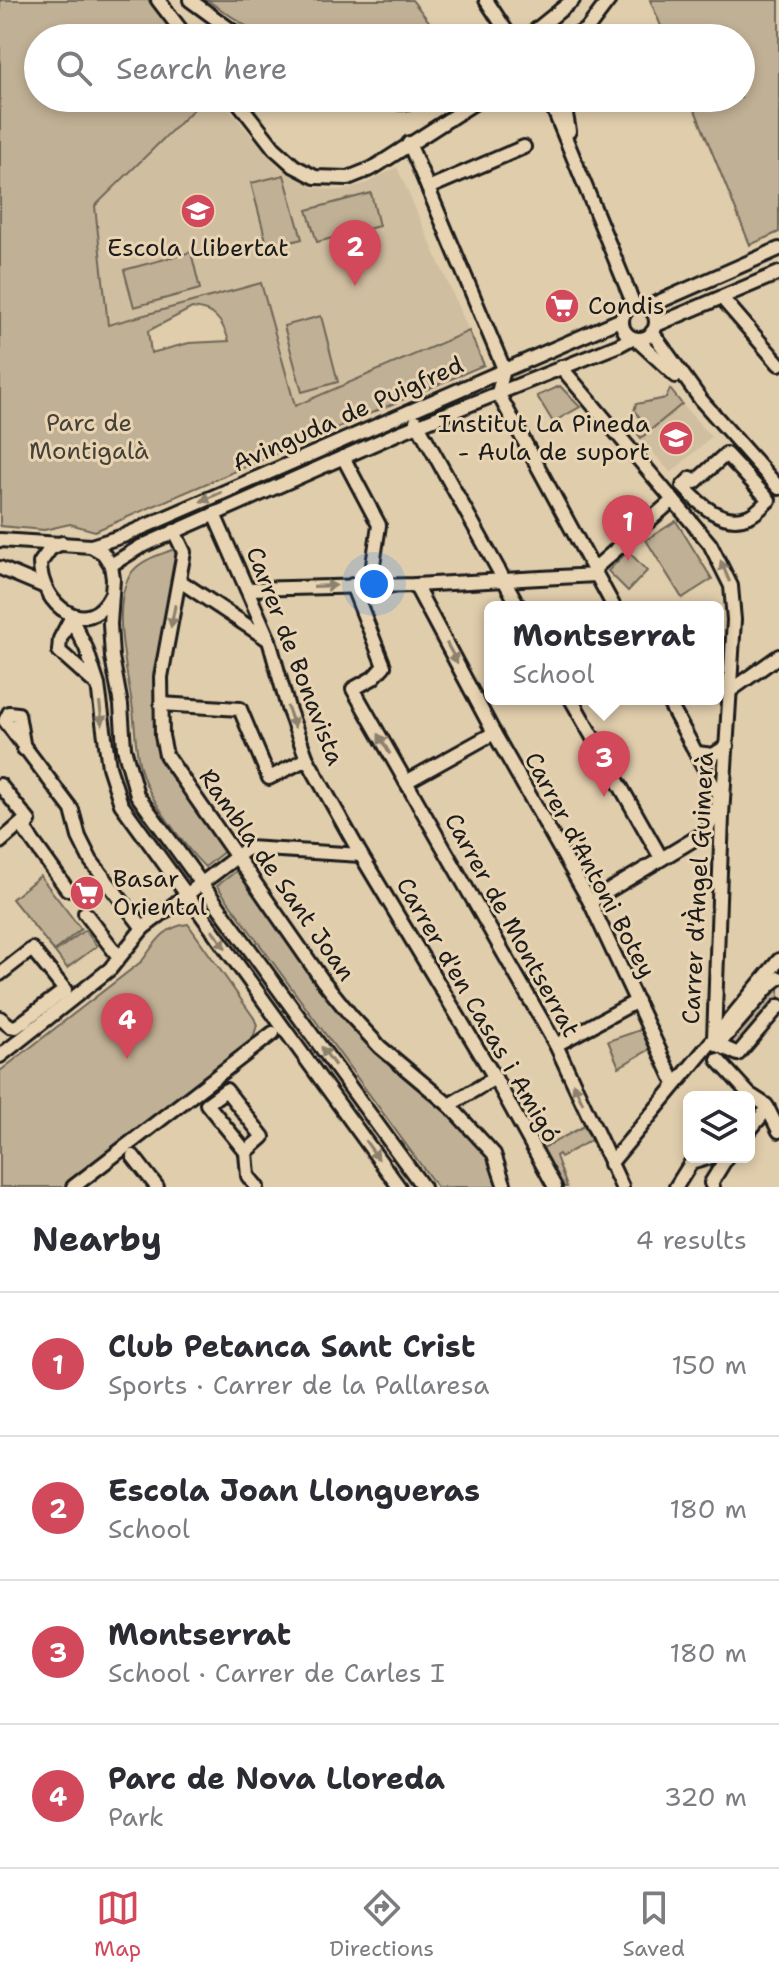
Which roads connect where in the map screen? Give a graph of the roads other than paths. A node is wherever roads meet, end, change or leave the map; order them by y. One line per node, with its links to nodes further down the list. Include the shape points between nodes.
1 (158, 0): 6 (street)
2 (190, 0): 7 (street)
3 (486, 0): 8 (street)
4 (573, 0): 9 (street)
5 (609, 0): 10 (street)
6 (176, 24)
7 (223, 24)
8 (502, 24)
9 (543, 24)
10 (591, 24)
11 (246, 112): 15 (street, via 274,148 315,177 348,178)
12 (459, 112): 15 (street)
13 (555, 112): 17 (street)
14 (565, 112): 17 (street)
15 (409, 143): 18 (street)
16 (524, 147): 18 (street)
17 (572, 150): 22 (street)
18 (428, 188): 30 (street)
19 (779, 249): 22 (street)
20 (779, 273): 21 (street)
21 (722, 298): 24 (street); 28 (street)
22 (641, 306): 23 (street, via 626,310); 24 (street, via 654,315)
23 (622, 319): 25 (street, via 624,330); 30 (street, Avinguda de Puigfred)
24 (654, 329): 25 (street); 32 (street)
25 (634, 338): 26 (street, Avinguda de Puigfred); 27 (street)
26 (619, 345): 27 (street); 29 (street, Avinguda de Puigfred)
27 (651, 355): 32 (street)
28 (779, 364)
29 (561, 367): 31 (street, Avinguda de Puigfred); 37 (street, Carrer d'Àngel Guimerà)
30 (504, 369): 31 (street); 33 (street, Avinguda de Puigfred)
31 (498, 393): 34 (street, Avinguda de Puigfred); 46 (street)
32 (701, 400): 36 (street)
33 (411, 411): 34 (street); 43 (street, Avinguda de Puigfred, one-way to 43)
34 (418, 425): 35 (street, Avinguda de Puigfred); 48 (street)
35 (343, 457): 38 (street, Avinguda de Puigfred); 50 (street, via 379,525)
36 (779, 488)
37 (673, 500): 46 (street); 59 (street, Carrer d'Àngel Guimerà, one-way to 37, via 734,602 728,576 710,544)
38 (214, 514): 40 (street, Avinguda de Puigfred); 53 (street, Carrer de Bonavista)
39 (715, 515): 39 (street, via 683,486 726,454 769,500 744,518)
40 (174, 531): 44 (street, Avinguda de Puigfred); 47 (street, Rambla de Sant Joan, via 184,552)
41 (0, 540): 42 (street)
42 (62, 543): 43 (street); 52 (street, via 40,563)
43 (91, 546): 44 (street)
44 (111, 565): 54 (street)
45 (0, 568): 52 (street)
46 (595, 572): 48 (street); 56 (street)
47 (180, 581): 58 (street); 64 (street, Rambla de Sant Joan, one-way to 64, via 161,677)
48 (504, 581): 51 (street); 55 (street)
49 (352, 585): 50 (street); 53 (street, one-way to 49); 72 (street, Carrer de Montserrat, one-way to 49, via 353,689 384,666)
50 (370, 585): 51 (street)
51 (415, 585): 67 (street, Carrer d'Antoni Botey, one-way to 67)
52 (43, 586): 57 (street)
53 (247, 589): 58 (street, Carrer de Bonavista)
54 (113, 592): 57 (street, via 101,610); 81 (street, via 112,657 128,766 137,795)
55 (516, 601)
56 (611, 601)
57 (70, 616): 62 (street); 62 (street, via 59,651)
58 (269, 640): 71 (street, Carrer de Bonavista, one-way to 71)
59 (733, 656): 61 (street); 63 (street, Carrer d'Àngel Guimerà)
60 (779, 656): 61 (street)
61 (753, 675): 63 (street)
62 (98, 685): 83 (street, one-way to 83, via 109,767 121,804)
63 (731, 690): 68 (street, Carrer d'Àngel Guimerà)
64 (161, 704): 71 (street, via 240,709 269,778); 79 (street, Rambla de Sant Joan, via 166,755)
65 (574, 705): 80 (street)
66 (670, 705): 70 (street)
67 (494, 733): 72 (street); 84 (street, Carrer d'Antoni Botey)
68 (727, 746): 70 (street, via 713,755); 77 (street, Carrer d'Àngel Guimerà)
69 (24, 749): 86 (street, via 72,810 91,861)
70 (697, 753): 75 (street, via 719,797)
71 (307, 759): 78 (street, Carrer de Bonavista)
72 (406, 782): 96 (street, Carrer de Montserrat)
73 (0, 785): 82 (street, via 29,821 24,829)
74 (0, 791): 76 (street, via 25,822)
75 (706, 832): 77 (street); 80 (street)
76 (0, 842)
77 (722, 842): 95 (street, Carrer d'Àngel Guimerà)
78 (361, 855): 79 (street, via 248,848); 99 (street, Carrer d'en Casas i Amigó)
79 (236, 856): 81 (street); 101 (street, Rambla de Sant Joan, via 352,1017)
80 (661, 858): 84 (street)
81 (200, 884): 83 (street); 114 (street, one-way to 81)
82 (67, 889)
83 (187, 894): 86 (street); 113 (street, one-way to 113)
84 (590, 902): 91 (street, Carrer d'Antoni Botey)
85 (85, 913): 87 (street)
86 (143, 928): 87 (street)
87 (119, 957): 97 (street)
88 (779, 960): 95 (street)
89 (0, 974): 93 (street, via 32,949 65,990 16,1027)
90 (779, 978): 92 (street, via 718,1045 738,1054)
91 (637, 1001): 96 (street); 100 (street, Carrer d'Antoni Botey)
92 (779, 1006)
93 (0, 1018)
94 (273, 1033): 110 (street)
95 (714, 1039): 100 (street)
96 (556, 1045): 109 (street, Carrer de Montserrat, one-way to 96)
97 (0, 1056)
98 (718, 1060): 102 (street)
99 (495, 1078): 101 (street); 116 (street, Carrer d'en Casas i Amigó)
100 (675, 1084): 109 (street)
101 (449, 1105): 115 (street, Rambla de Sant Joan, via 494,1154)
102 (768, 1108): 103 (street); 104 (street)
103 (755, 1124)
104 (779, 1131)
105 (246, 1152): 105 (street, via 207,1104 226,1090 263,1137); 112 (street, via 248,1176)
106 (133, 1156): 111 (street)
107 (691, 1163): 118 (street)
108 (723, 1163): 119 (street)
109 (610, 1164): 117 (street, Carrer de Montserrat)
110 (73, 1187)
111 (157, 1187)
112 (257, 1187)
113 (399, 1187)
114 (423, 1187)
115 (505, 1187)
116 (555, 1187)
117 (622, 1187)
118 (676, 1187)
119 (713, 1187)

